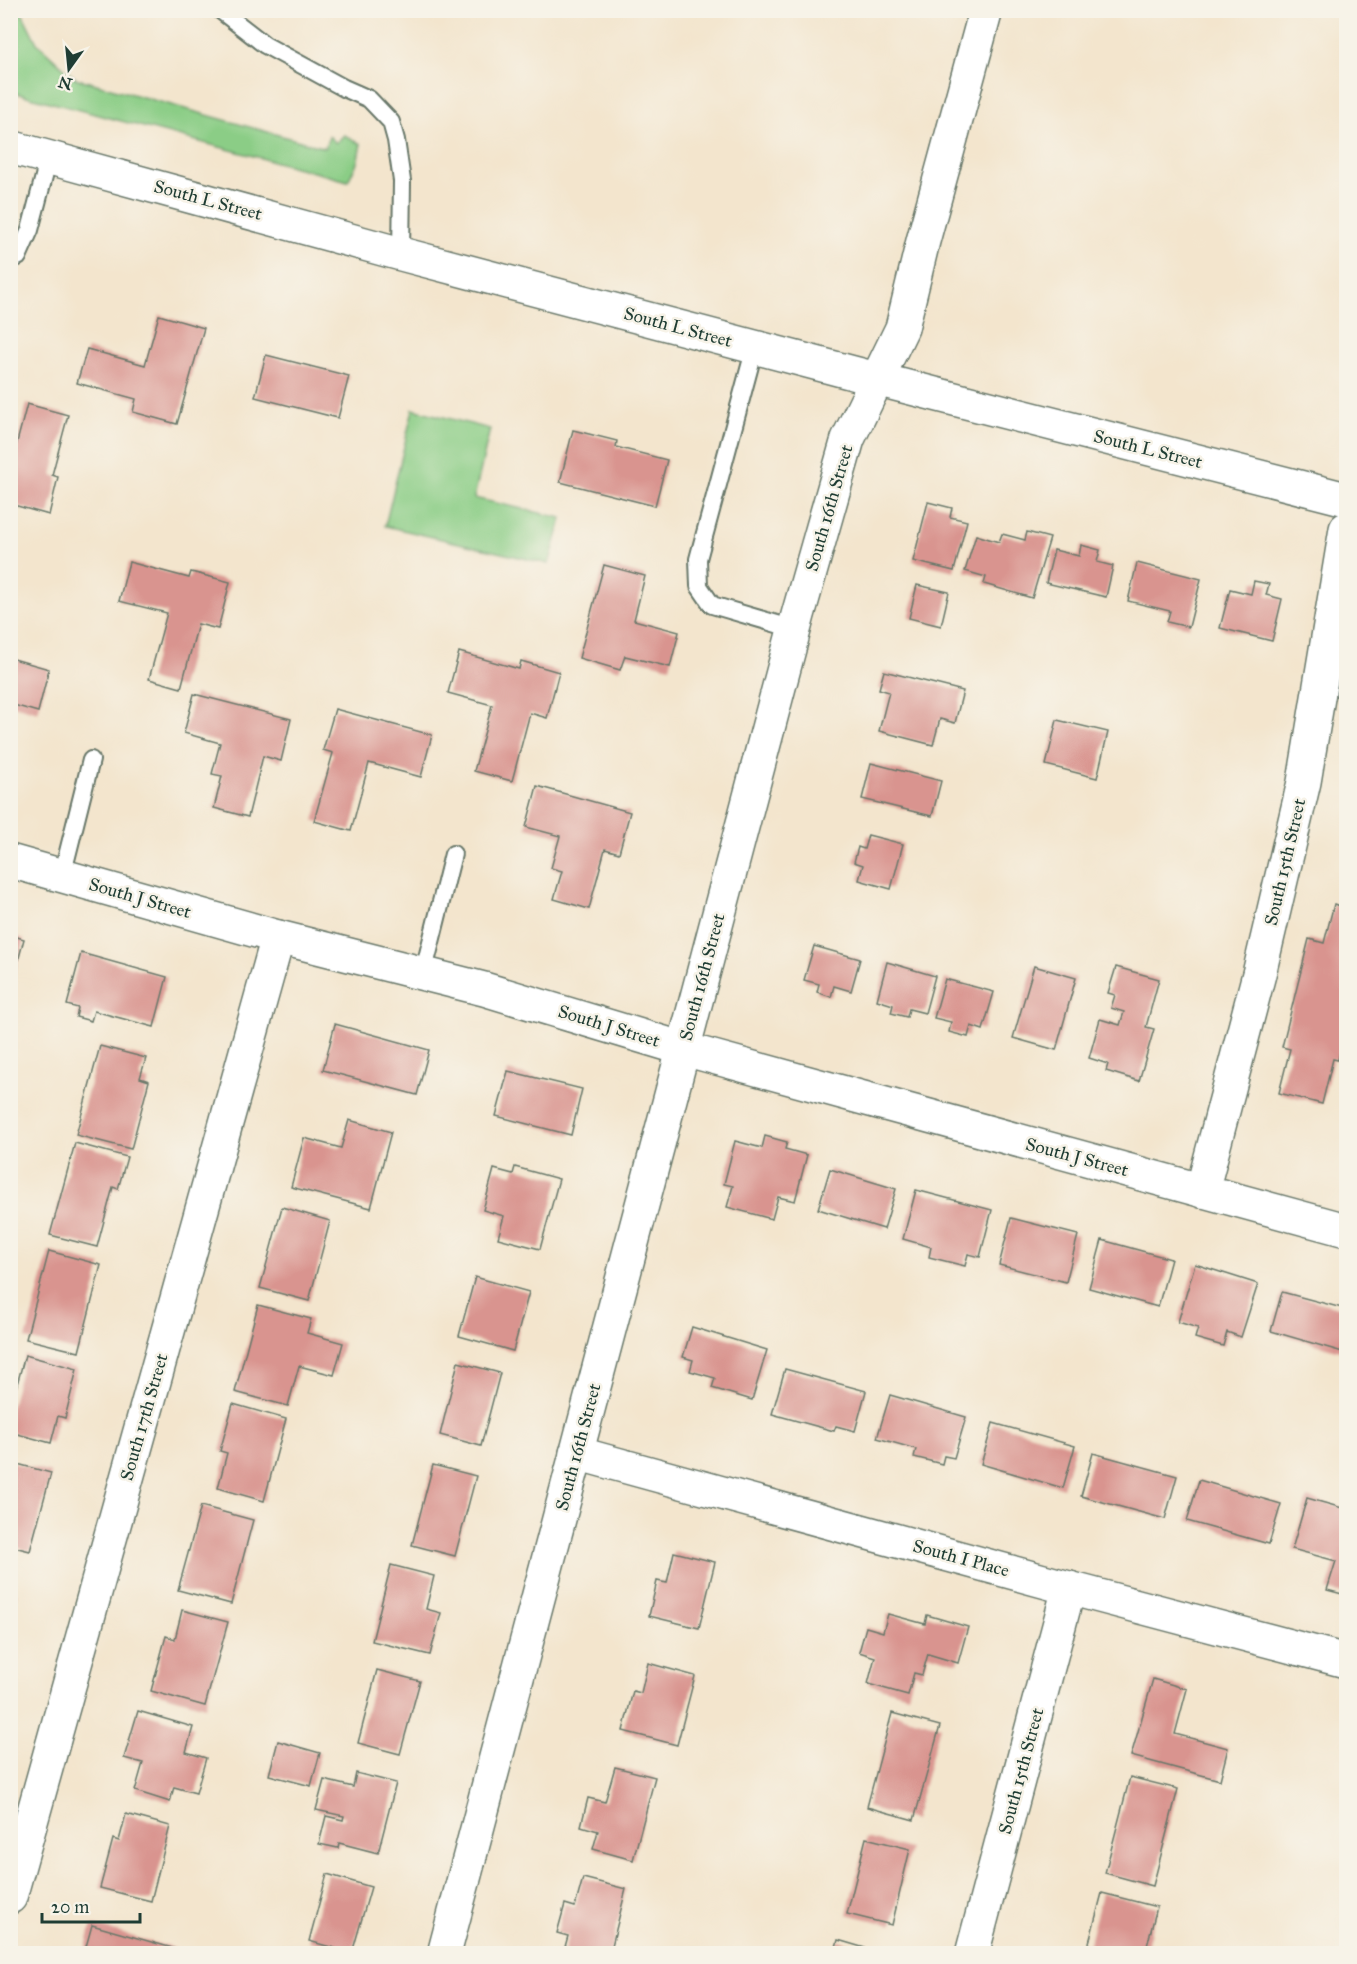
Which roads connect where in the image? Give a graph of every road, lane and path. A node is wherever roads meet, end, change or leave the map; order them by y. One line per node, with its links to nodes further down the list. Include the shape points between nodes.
1 (220, 10): 5 (lane, via 265,45 369,99 391,123 402,181)
2 (986, 10): 8 (street, South 16th Street, via 902,328)
3 (10, 147): 4 (street, South L Street)
4 (49, 157): 5 (street, South L Street); 6 (lane, via 30,230 18,257)
5 (401, 254): 7 (street, South L Street)
6 (10, 259)
7 (755, 347): 8 (street, South L Street); 11 (lane, via 698,559 699,585 712,605)
8 (876, 380): 9 (street, South L Street); 11 (street, South 16th Street, via 848,439)
9 (1347, 499)
10 (1347, 529): 19 (street, South 15th Street, via 1304,782)
11 (794, 629): 18 (street, South 16th Street)
12 (91, 759): 15 (lane)
13 (453, 854): 17 (lane)
14 (10, 861): 15 (street, South J Street)
15 (62, 876): 16 (street, South J Street)
16 (278, 937): 17 (street, South J Street); 24 (street, South 17th Street)
17 (423, 974): 18 (street, South J Street)
18 (684, 1049): 19 (street, South J Street); 21 (street, South 16th Street)
19 (1202, 1191): 20 (street, South J Street)
20 (1347, 1230)
21 (576, 1453): 22 (street, South I Place); 25 (street, South 16th Street)
22 (1069, 1588): 23 (street, South I Place); 26 (street, South 15th Street)
23 (1347, 1661)
24 (10, 1898)
25 (444, 1953)
26 (972, 1953)

